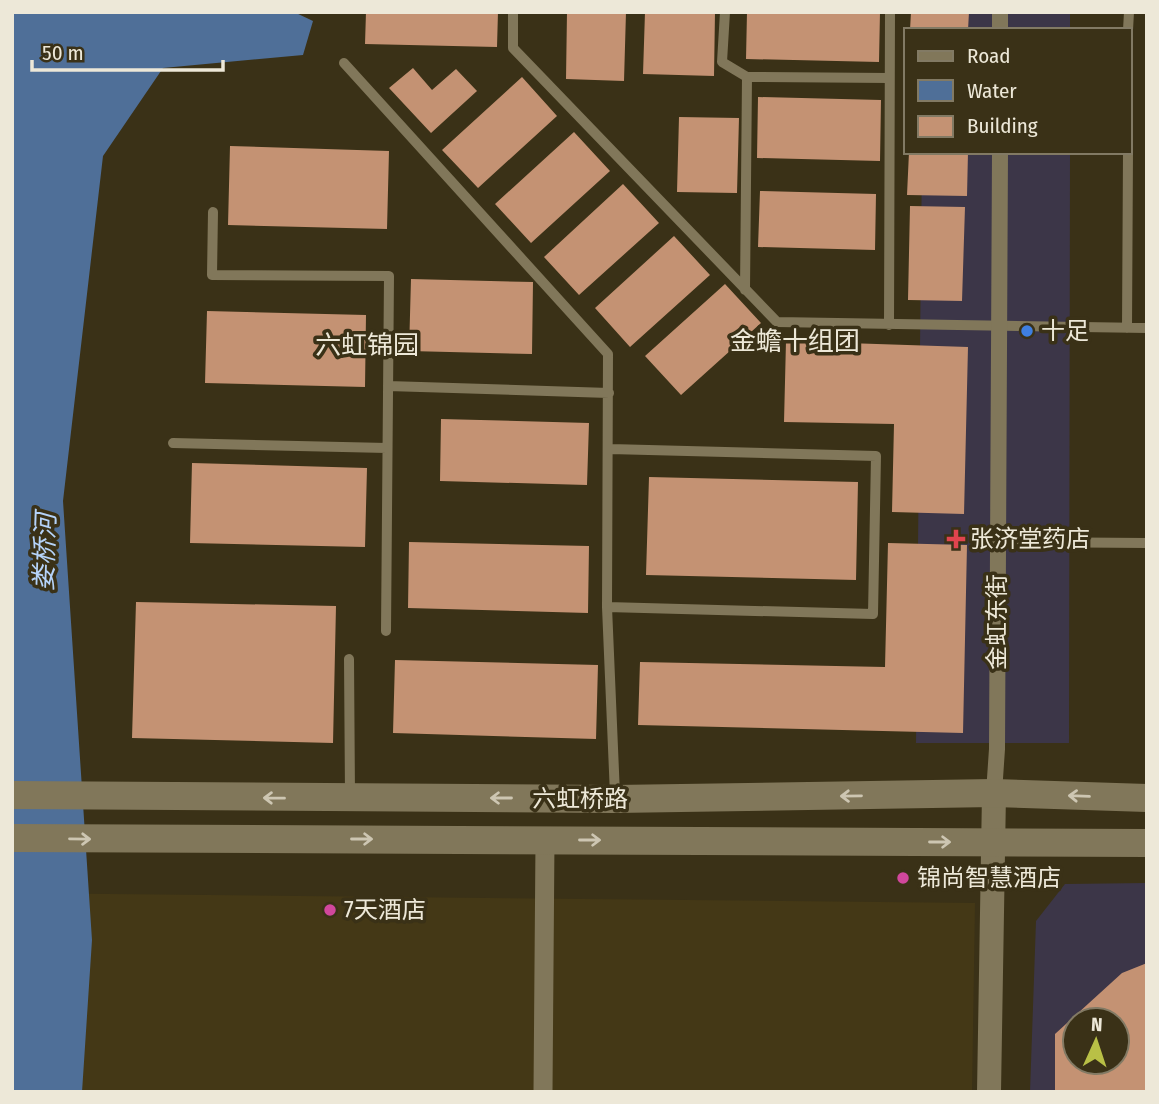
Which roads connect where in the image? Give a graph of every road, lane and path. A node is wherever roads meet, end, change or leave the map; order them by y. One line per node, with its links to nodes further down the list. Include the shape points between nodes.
1 (513, 12): 10 (lane, via 513,48)
2 (725, 12): 5 (lane, via 722,62)
3 (890, 12): 6 (lane)
4 (344, 63): 16 (lane, via 608,354)
5 (747, 77): 6 (lane); 10 (lane)
6 (890, 78): 11 (lane)
7 (1000, 154): 12 (street, 金虹东街)
8 (1128, 154): 13 (lane)
9 (213, 212): 15 (lane, via 212,275 388,276)
10 (745, 289): 11 (lane, via 777,322)
11 (889, 325): 12 (lane)
12 (999, 327): 13 (lane); 20 (street, 金虹东街)
13 (1127, 328): 14 (lane)
14 (1147, 328)
15 (388, 386): 16 (lane); 18 (lane)
16 (609, 393): 19 (lane)
17 (173, 443): 18 (lane)
18 (387, 448): 23 (lane)
19 (610, 449): 22 (lane); 22 (lane, via 876,456 876,469 873,614)
20 (998, 542): 21 (lane); 25 (street, 金虹东街)
21 (1147, 543)
22 (607, 607): 29 (lane)
23 (386, 631)
24 (349, 659): 28 (lane)
25 (994, 793): 27 (main road, 六虹桥路, one-way to 25); 29 (main road, 六虹桥路, one-way to 29); 32 (street, 金虹东街)
26 (12, 795): 28 (main road, 六虹桥路, one-way to 26)
27 (1147, 798)
28 (350, 799): 29 (main road, 六虹桥路, one-way to 28)
29 (615, 799)
30 (12, 838): 31 (main road, 六虹桥路, one-way to 31)
31 (545, 840): 32 (main road, 六虹桥路, one-way to 32); 34 (street)
32 (992, 842): 33 (main road, 六虹桥路); 35 (street, 金虹东街)
33 (1147, 844)
34 (543, 1092)
35 (989, 1092)

